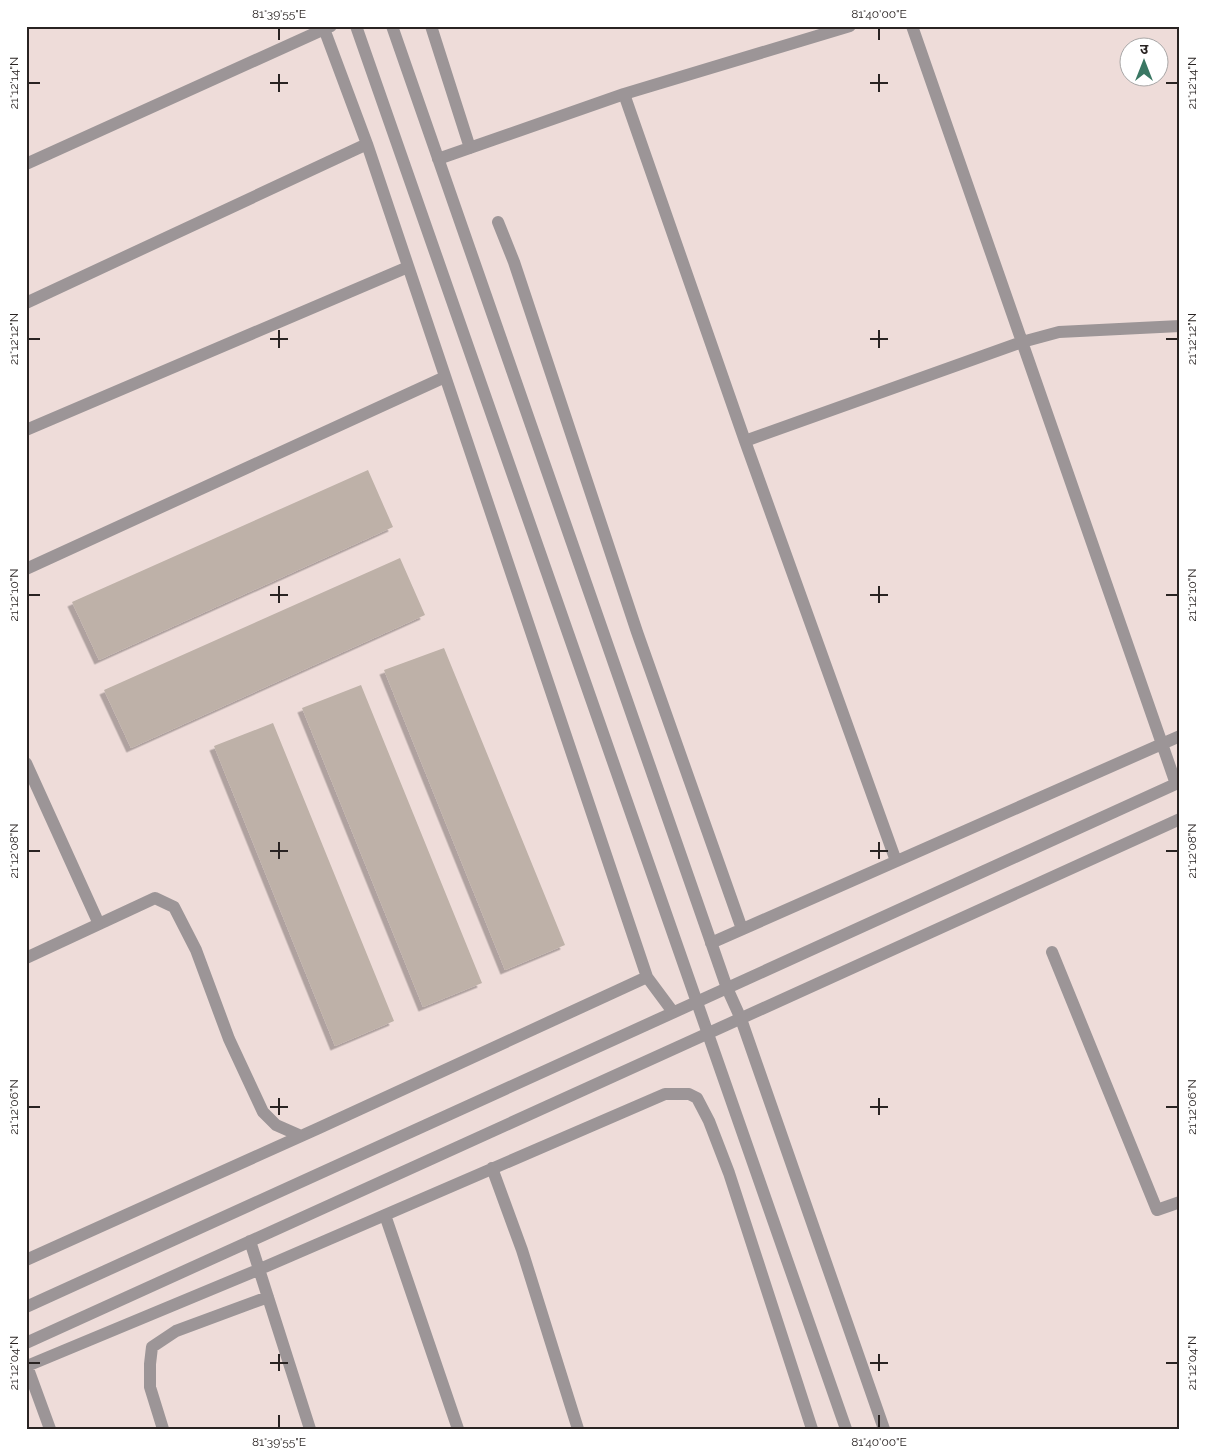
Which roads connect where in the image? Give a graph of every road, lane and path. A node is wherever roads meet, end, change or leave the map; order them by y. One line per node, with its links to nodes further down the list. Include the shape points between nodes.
1 (356, 26): 34 (street)
2 (392, 26): 10 (street)
3 (431, 26): 9 (street)
4 (850, 26): 7 (street)
5 (912, 26): 16 (street)
6 (326, 27): 8 (street); 11 (street)
7 (624, 94): 9 (street); 19 (street)
8 (367, 144): 13 (street); 14 (street)
9 (470, 148): 10 (street)
10 (438, 159): 29 (street)
11 (26, 164)
12 (498, 222): 28 (street)
13 (408, 267): 17 (street); 18 (street)
14 (26, 303)
15 (1180, 326): 16 (street, via 1059,332)
16 (1022, 342): 19 (street); 22 (street)
17 (445, 377): 20 (street); 32 (street)
18 (26, 430)
19 (745, 441): 26 (street)
20 (26, 569)
21 (1180, 736): 22 (street)
22 (1162, 744): 24 (street); 26 (street)
23 (26, 763): 27 (street)
24 (1178, 783): 33 (street)
25 (1180, 819): 36 (street)
26 (896, 861): 28 (street)
27 (99, 924): 31 (street); 38 (street, via 154,898 174,908 196,950 229,1039 263,1112 276,1124)
28 (742, 929): 29 (street)
29 (712, 942): 33 (street)
30 (1052, 952): 40 (street, via 1157,1210)
31 (26, 958)
32 (647, 977): 35 (street); 38 (street)
33 (727, 988): 34 (street); 36 (street)
34 (696, 1002): 35 (street); 37 (street)
35 (673, 1012): 46 (street)
36 (741, 1018): 37 (street); 55 (street)
37 (708, 1034): 42 (street); 54 (street)
38 (301, 1136): 43 (street)
39 (492, 1168): 41 (street); 52 (street, via 522,1250); 53 (street, via 665,1094 689,1094 697,1098 729,1173)
40 (1180, 1202)
41 (385, 1215): 44 (street); 51 (street)
42 (250, 1241): 44 (street); 47 (street)
43 (26, 1260)
44 (260, 1269): 45 (street); 48 (street, via 28,1366)
45 (268, 1297): 49 (street, via 176,1331 152,1347 150,1387); 50 (street)
46 (26, 1307)
47 (26, 1343)
48 (50, 1429)
49 (163, 1429)
50 (310, 1429)
51 (458, 1429)
52 (578, 1429)
53 (812, 1429)
54 (846, 1429)
55 (884, 1429)

